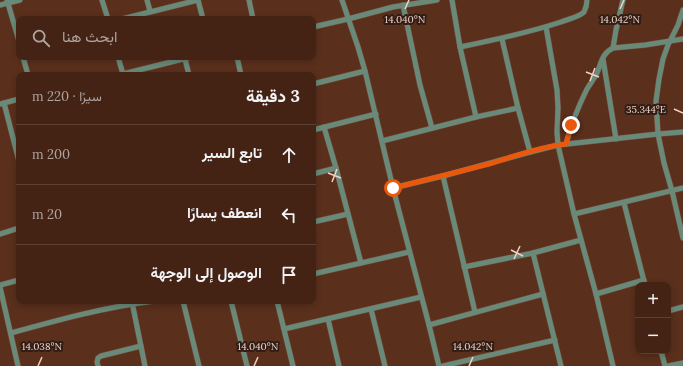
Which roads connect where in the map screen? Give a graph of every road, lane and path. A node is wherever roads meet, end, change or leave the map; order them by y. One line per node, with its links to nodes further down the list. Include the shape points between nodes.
1 (20, 0): 11 (street)
2 (102, 0): 16 (street)
3 (148, 0): 15 (street)
4 (198, 0): 15 (street); 18 (street)
5 (249, 0): 19 (street)
6 (342, 0): 20 (street)
7 (437, 0): 13 (street)
8 (452, 0): 27 (street)
9 (587, 0): 22 (street, via 584,12 578,16)
10 (623, 0): 28 (street)
11 (8, 1): 12 (street); 23 (street)
12 (0, 4)
13 (403, 5): 20 (street); 48 (street)
14 (683, 10): 26 (street)
15 (150, 11): 17 (street)
16 (107, 16)
17 (132, 16)
18 (202, 16)
19 (252, 16)
20 (348, 19): 21 (street); 35 (street)
21 (316, 26)
22 (546, 27): 24 (street); 55 (street, via 557,90)
23 (16, 30)
24 (502, 38): 27 (street); 44 (street)
25 (683, 39): 26 (street)
26 (670, 42): 28 (street); 51 (street, via 656,101)
27 (460, 47): 46 (street)
28 (613, 48): 29 (street, via 606,52)
29 (603, 58): 52 (street); 54 (street, via 571,125)
30 (24, 60): 36 (street)
31 (119, 60): 37 (street)
32 (178, 60): 38 (street)
33 (185, 60): 39 (street)
34 (238, 60): 40 (street)
35 (365, 70): 41 (street); 45 (street)
36 (27, 72)
37 (121, 72)
38 (139, 72)
39 (188, 72)
40 (240, 72)
41 (316, 83)
42 (16, 100): 43 (street)
43 (2, 103): 56 (street)
44 (518, 108): 46 (street); 57 (street)
45 (376, 114): 47 (street); 53 (street)
46 (476, 117): 48 (street)
47 (324, 128): 49 (street); 58 (street)
48 (432, 128): 53 (street)
49 (316, 129)
50 (683, 132): 51 (street)
51 (658, 134): 52 (street); 63 (street)
52 (616, 139): 54 (street)
53 (382, 141): 61 (street)
54 (566, 144): 55 (street)
55 (558, 145): 57 (street); 66 (street)
56 (16, 148)
57 (530, 152): 60 (street)
58 (336, 168): 59 (street); 65 (street)
59 (316, 173)
60 (443, 176): 61 (street); 75 (street)
61 (393, 188): 72 (street)
62 (683, 188): 63 (street)
63 (672, 191): 64 (street); 70 (street)
64 (624, 203): 66 (street); 78 (street)
65 (348, 214): 67 (street); 74 (street)
66 (574, 214): 71 (street)
67 (316, 221)
68 (16, 229): 69 (street)
69 (0, 234)
70 (683, 238)
71 (582, 240): 73 (street); 82 (street)
72 (409, 252): 74 (street); 83 (street)
73 (533, 253): 75 (street); 81 (street)
74 (361, 263): 76 (street)
75 (464, 267): 92 (street)
76 (316, 273)
77 (16, 281): 80 (street)
78 (644, 282)
79 (635, 285): 82 (street)
80 (0, 286): 96 (street)
81 (543, 294): 92 (street); 97 (street)
82 (596, 294): 112 (street)
83 (422, 297): 90 (street); 94 (street)
84 (124, 304): 96 (street)
85 (132, 304): 98 (street)
86 (184, 304): 104 (street)
87 (233, 304): 105 (street)
88 (278, 304): 95 (street)
89 (683, 307): 91 (street)
90 (371, 309): 93 (street); 108 (street)
91 (671, 310)
92 (475, 312): 94 (street)
93 (328, 319): 95 (street); 107 (street)
94 (429, 325): 109 (street)
95 (284, 330): 106 (street)
96 (11, 333): 101 (street)
97 (555, 340): 110 (street); 111 (street)
98 (141, 346): 102 (street, via 101,356 98,358); 103 (street)
99 (662, 354): 113 (street)
100 (683, 363): 114 (street)
101 (18, 366)
102 (98, 366)
103 (145, 366)
104 (199, 366)
105 (247, 366)
106 (294, 366)
107 (339, 366)
108 (385, 366)
109 (439, 366)
110 (443, 366)
111 (561, 366)
112 (613, 366)
113 (665, 366)
114 (670, 366)

